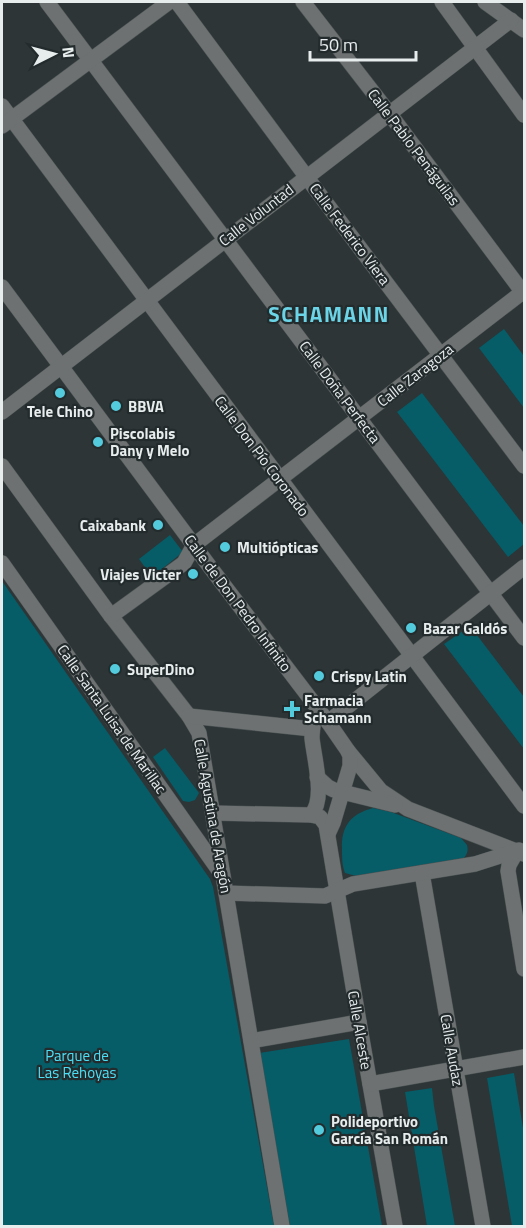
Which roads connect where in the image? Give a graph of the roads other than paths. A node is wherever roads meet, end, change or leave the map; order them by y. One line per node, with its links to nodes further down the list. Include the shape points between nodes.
1 (47, 2): 10 (street, Calle Doña Perfecta)
2 (169, 2): 10 (street)
3 (177, 2): 15 (street, Calle Federico Viera)
4 (303, 2): 12 (street, Calle Pablo Penáguilas)
5 (484, 2): 7 (street)
6 (445, 3): 9 (street)
7 (511, 20): 8 (street); 9 (street, Calle Voluntad)
8 (525, 30)
9 (475, 47): 12 (street, Calle Voluntad); 13 (street)
10 (91, 59): 14 (street); 16 (street, Calle Doña Perfecta)
11 (2, 106): 14 (street, Calle Don Pío Coronado)
12 (389, 113): 15 (street, Calle Voluntad); 18 (street, Calle Pablo Penáguilas)
13 (525, 115)
14 (6, 122): 19 (street, Calle Don Pío Coronado)
15 (307, 176): 16 (street, Calle Voluntad); 20 (street, Calle Federico Viera)
16 (225, 239): 19 (street, Calle Voluntad); 23 (street, Calle Doña Perfecta)
17 (2, 287): 21 (street, Calle de Don Pedro Infinito)
18 (524, 292): 20 (street, Calle Zaragoza)
19 (146, 300): 21 (street, Calle Voluntad); 26 (street, Calle Don Pío Coronado)
20 (441, 355): 23 (street, Calle Zaragoza); 25 (street, Calle Federico Viera)
21 (60, 366): 22 (street, Calle Voluntad); 27 (street, Calle de Don Pedro Infinito)
22 (2, 412)
23 (359, 418): 26 (street, Calle Zaragoza); 30 (street, Calle Doña Perfecta)
24 (2, 466): 31 (street, Calle Agustina de Aragón)
25 (525, 466)
26 (279, 479): 27 (street, Calle Zaragoza); 33 (street, Calle Don Pío Coronado)
27 (194, 545): 31 (street, Calle Zaragoza, via 184,563); 34 (street, Calle de Don Pedro Infinito)
28 (2, 563): 51 (street, Calle Santa Luisa de Marillac)
29 (525, 567): 30 (street)
30 (491, 593): 32 (street, Calle Doña Perfecta); 33 (street)
31 (111, 616): 35 (street, Calle Agustina de Aragón)
32 (525, 638)
33 (412, 656): 36 (street); 42 (street, Calle Don Pío Coronado)
34 (316, 706): 36 (street, Calle de Don Pedro Infinito); 37 (street)
35 (189, 716): 37 (street); 44 (street, Calle Agustina de Aragón, via 199,733)
36 (328, 722): 38 (street, Calle de Don Pedro Infinito)
37 (312, 729): 39 (street)
38 (348, 751): 40 (street, Calle Alceste, via 350,762); 43 (street, Calle de Don Pedro Infinito, via 381,791)
39 (317, 777): 40 (street); 45 (street, via 317,800)
40 (342, 792): 41 (street); 46 (street, Calle Alceste)
41 (367, 799): 43 (street); 46 (street, via 342,811)
42 (525, 806)
43 (408, 809): 47 (street, Calle de Don Pedro Infinito)
44 (213, 813): 45 (street); 51 (street, Calle Agustina de Aragón)
45 (311, 815): 46 (street, via 320,817)
46 (330, 829): 52 (street, Calle Alceste)
47 (476, 835): 48 (street, Calle de Don Pedro Infinito); 49 (street, via 485,851)
48 (522, 851): 49 (street); 54 (street, via 508,872)
49 (475, 864): 50 (street)
50 (422, 873): 52 (street, via 353,884); 58 (street, Calle Audaz)
51 (223, 875): 53 (street, Calle Agustina de Aragón)
52 (336, 891): 53 (street, via 325,896); 55 (street, Calle Alceste)
53 (226, 893): 56 (street, Calle Agustina de Aragón)
54 (525, 969)
55 (359, 1022): 56 (street); 59 (street, Calle Alceste)
56 (250, 1041): 60 (street, Calle Agustina de Aragón)
57 (525, 1057): 58 (street)
58 (455, 1069): 59 (street); 62 (street, Calle Audaz)
59 (370, 1084): 61 (street, Calle Alceste)
60 (282, 1227)
61 (395, 1227)
62 (483, 1227)

